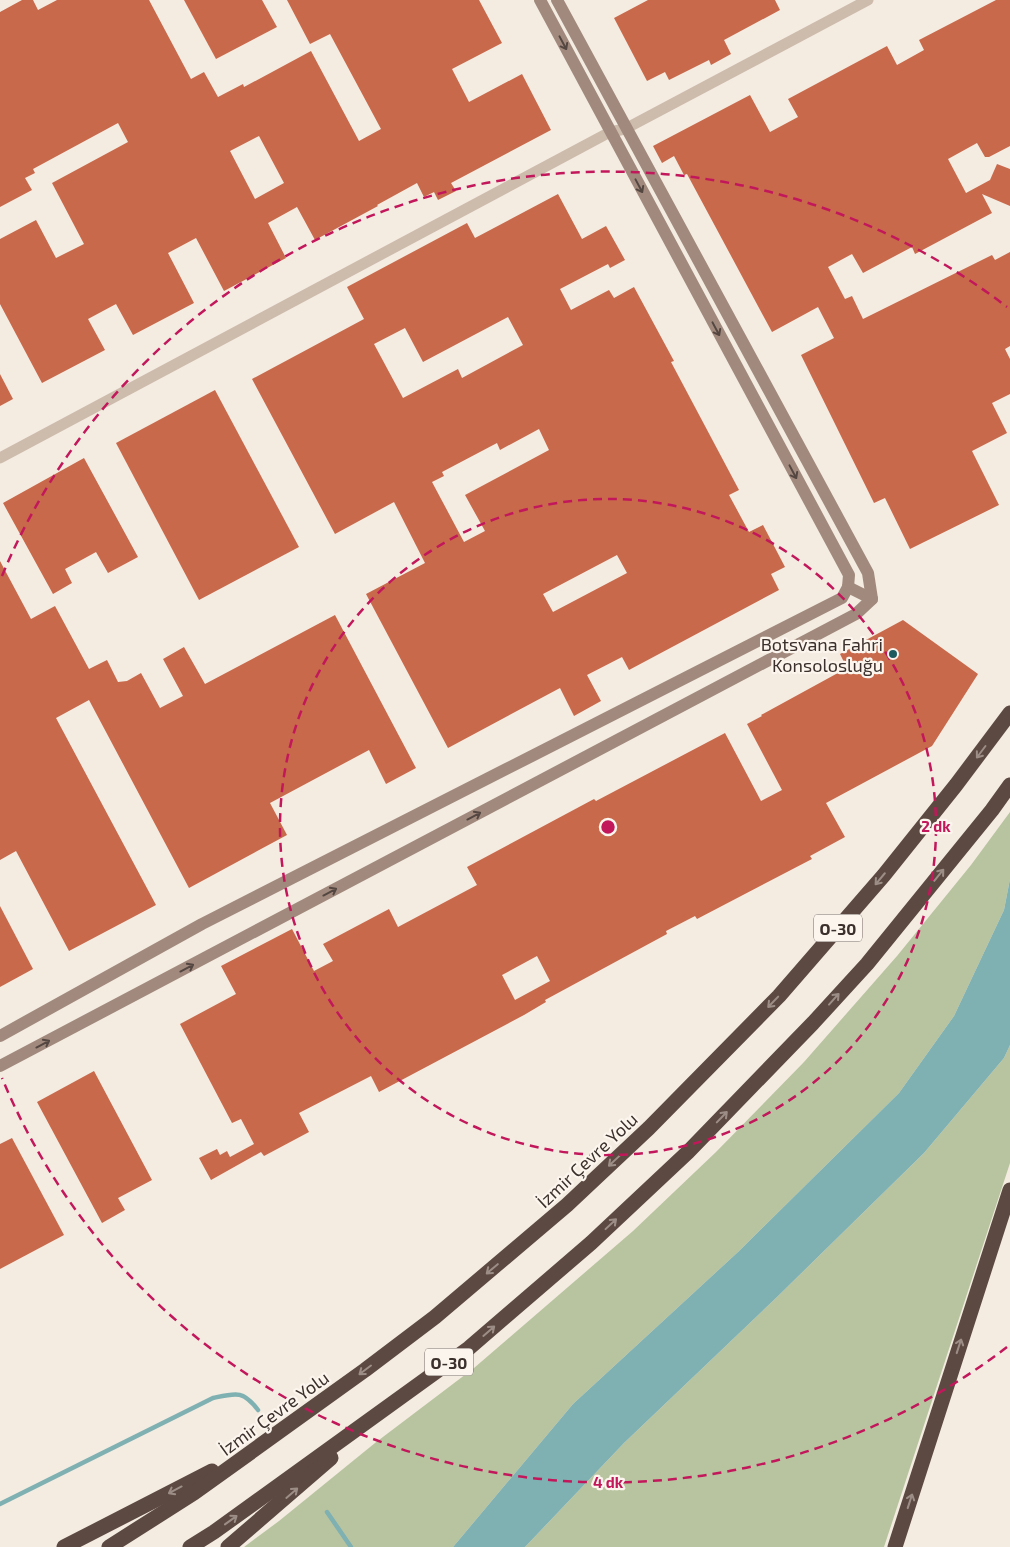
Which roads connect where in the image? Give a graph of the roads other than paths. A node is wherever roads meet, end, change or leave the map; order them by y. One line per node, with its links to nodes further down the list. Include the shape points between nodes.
1 (540, 0): 5 (street, one-way to 5)
2 (556, 0): 4 (street)
3 (868, 0): 4 (street)
4 (626, 129): 5 (street); 8 (street, via 868,573)
5 (610, 132): 6 (street); 7 (street, one-way to 7, via 849,575)
6 (0, 458)
7 (848, 587): 8 (street); 11 (street, via 842,598 202,924)
8 (872, 599): 12 (street, one-way to 8, via 856,614)
9 (1010, 713): 15 (highway, İzmir Çevre Yolu / O-30, one-way to 15, via 956,785 835,932 778,996 649,1128 567,1205 435,1317)
10 (1010, 785): 14 (highway, O-30, one-way to 10, via 469,1348 591,1243 688,1152 867,964)
11 (0, 1036)
12 (0, 1066)
13 (1010, 1190): 20 (highway, one-way to 13)
14 (400, 1397): 18 (highway, O-30, one-way to 14); 19 (highway, one-way to 14)
15 (265, 1444): 16 (highway, one-way to 16); 17 (highway, İzmir Çevre Yolu / O-30)
16 (64, 1547)
17 (109, 1547)
18 (190, 1547)
19 (228, 1547)
20 (895, 1547)

